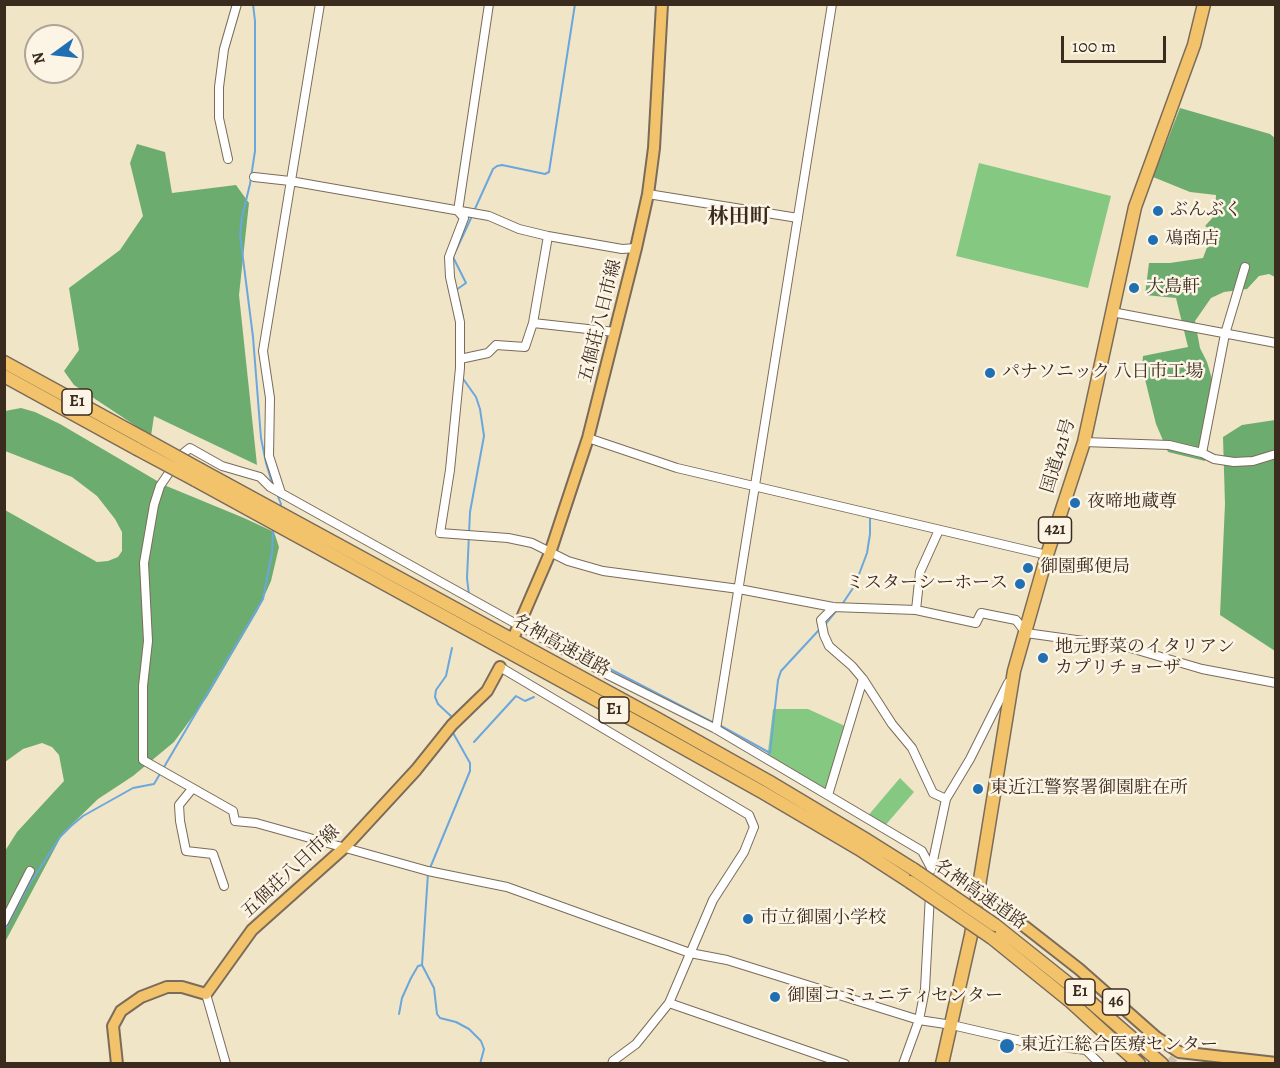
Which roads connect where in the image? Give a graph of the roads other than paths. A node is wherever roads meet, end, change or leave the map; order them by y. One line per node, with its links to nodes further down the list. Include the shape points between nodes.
1 (237, 4): 7 (street, via 224,49 219,87 219,118)
2 (320, 4): 9 (street)
3 (489, 4): 11 (street)
4 (662, 4): 10 (main road, 五個荘八日市線)
5 (832, 4): 12 (street)
6 (1204, 4): 16 (highway, 国道421号 / 421, via 1194,45 1136,207)
7 (228, 159)
8 (254, 177): 9 (street)
9 (290, 181): 11 (street); 28 (street, via 263,351 270,398 269,456)
10 (648, 194): 12 (street); 14 (main road, 五個荘八日市線)
11 (458, 211): 13 (street, via 489,216); 21 (street, via 464,218 449,257 460,322)
12 (798, 218): 27 (street)
13 (548, 237): 14 (street); 17 (street)
14 (636, 248): 18 (main road, 五個荘八日市線)
15 (1245, 267): 19 (street)
16 (1112, 312): 19 (street); 24 (highway, 国道421号 / 421)
17 (533, 323): 18 (street); 21 (street, via 525,347 496,345 488,353)
18 (615, 332): 23 (main road, 五個荘八日市線)
19 (1225, 334): 20 (street); 25 (street)
20 (1275, 343)
21 (460, 359): 31 (street, via 440,533 508,538 532,543)
22 (7, 371): 29 (highway, 名神高速道路 / E1, bridge)
23 (588, 438): 27 (street, via 677,468); 31 (main road, 五個荘八日市線)
24 (1084, 442): 25 (street, via 1169,445); 32 (highway, 国道421号 / 421)
25 (1202, 453): 26 (street, via 1234,462)
26 (1275, 454)
27 (755, 488): 30 (street); 33 (street)
28 (280, 492): 36 (street); 43 (street, via 260,477 222,466 190,448 160,486 154,506 144,564 148,641 143,686 143,760)
29 (247, 502): 49 (highway, 名神高速道路 / E1, via 314,546); 49 (highway, 名神高速道路 / E1, via 320,534 768,781)
30 (939, 530): 32 (street); 35 (street, via 920,572)
31 (550, 553): 33 (street, via 603,571); 36 (main road, 五個荘八日市線)
32 (1047, 555): 37 (highway, 国道421号 / 421)
33 (739, 590): 34 (street); 42 (street)
34 (834, 607): 35 (street); 40 (street, via 821,620 824,635 829,646)
35 (916, 610): 37 (street, via 976,623 981,613 1016,620)
36 (517, 629): 42 (street)
37 (1026, 633): 39 (highway, 国道421号 / 421); 41 (street, via 1127,647 1202,669)
38 (500, 667): 46 (main road, 五個荘八日市線, via 487,691 450,727); 53 (street, via 749,815 754,828 744,852 713,900)
39 (1014, 671): 45 (street); 51 (highway, 国道421号 / 421)
40 (863, 679): 44 (street); 45 (street, via 912,748 933,793)
41 (1275, 683)
42 (716, 729): 44 (street)
43 (192, 789): 46 (street, via 233,812 235,821 256,823); 50 (street, via 179,805 186,851 213,854)
44 (828, 795): 47 (street, via 922,851)
45 (946, 800): 47 (street)
46 (345, 848): 53 (street, via 507,887); 54 (main road, 五個荘八日市線, via 252,930)
47 (931, 868): 56 (street, via 925,989)
48 (30, 872): 52 (street)
49 (911, 876): 66 (highway, 名神高速道路 / E1, bridge, via 1071,1002); 67 (highway, 名神高速道路 / E1, bridge, via 995,925)
50 (224, 886)
51 (978, 890): 57 (highway, 国道421号 / 421); 58 (main road, 46, via 1179,1052)
52 (4, 922)
53 (690, 954): 55 (street); 56 (street, via 727,960)
54 (206, 994): 59 (main road, via 166,987 121,1011 113,1026); 60 (street)
55 (669, 1003): 61 (street, via 636,1044); 62 (street)
56 (919, 1020): 57 (street); 63 (street)
57 (952, 1025): 64 (highway, 国道421号 / 421); 65 (street, via 1030,1043 1086,1050)
58 (1275, 1063)
59 (117, 1064)
60 (226, 1064)
61 (612, 1064)
62 (845, 1064)
63 (903, 1064)
64 (942, 1064)
65 (1100, 1064)
66 (1139, 1064)
67 (1163, 1064)

